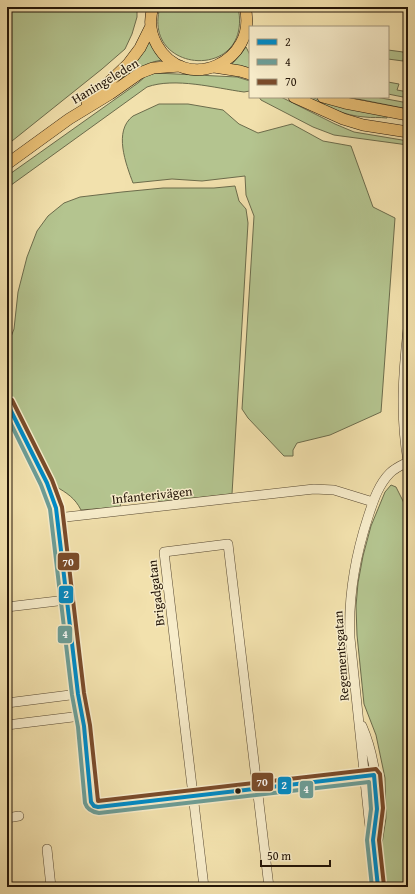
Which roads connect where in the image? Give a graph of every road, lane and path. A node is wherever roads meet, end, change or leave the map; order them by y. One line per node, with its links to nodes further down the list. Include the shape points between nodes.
1 (152, 7): 3 (main road)
2 (245, 7): 4 (main road)
3 (150, 28): 6 (main road, via 160,51); 12 (main road, Haningeleden, via 128,64)
4 (247, 28): 5 (main road); 7 (main road, via 241,44 232,56)
5 (249, 37)
6 (180, 66): 7 (main road, via 203,70); 12 (main road, Haningeleden, via 153,68 140,73)
7 (214, 67): 8 (main road)
8 (249, 74)
9 (296, 98): 13 (main road, via 343,119)
10 (328, 98): 11 (main road)
11 (408, 115)
12 (69, 119): 14 (main road, Haningeleden)
13 (408, 132)
14 (7, 164)
15 (408, 329): 17 (street, via 402,407)
16 (7, 403): 19 (street, via 54,499)
17 (408, 461): 18 (street, Regementsgatan, via 390,472)
18 (373, 502): 19 (street, Infanterivägen, via 334,490 314,489); 26 (street, Regementsgatan, via 356,559 350,602 350,638 360,722 371,753)
19 (57, 518): 20 (street)
20 (66, 600): 21 (street); 22 (street)
21 (7, 607)
22 (78, 694): 23 (street); 24 (street)
23 (7, 703)
24 (81, 716): 25 (street); 28 (street, via 91,802 94,806 98,808)
25 (7, 725)
26 (370, 775): 27 (street); 35 (street, Regementsgatan, via 376,809 373,840)
27 (257, 790): 28 (street); 28 (street, Brigadgatan, via 228,544 164,552); 34 (street, Brigadgatan)
28 (193, 796): 33 (street, Brigadgatan)
29 (18, 816): 30 (street)
30 (7, 818)
31 (47, 849): 32 (street)
32 (51, 887)
33 (204, 887)
34 (268, 887)
35 (378, 887)

